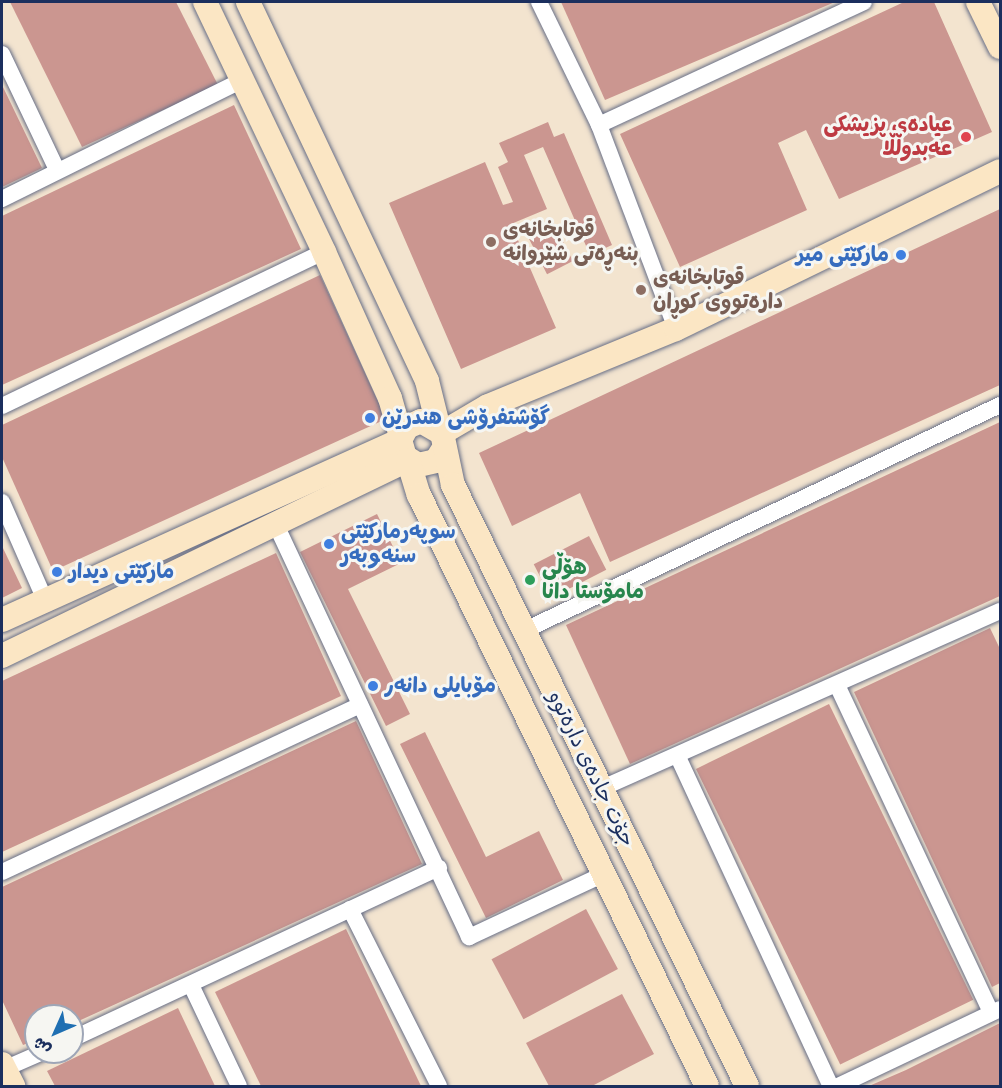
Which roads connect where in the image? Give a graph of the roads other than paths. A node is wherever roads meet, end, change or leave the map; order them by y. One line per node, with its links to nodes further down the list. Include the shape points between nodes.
1 (205, 2): 8 (main road, جۆت جادەی دارەتوو)
2 (248, 2): 17 (main road, جۆت جادەی دارەتوو, via 427,381)
3 (539, 2): 9 (street)
4 (864, 2): 9 (street)
5 (978, 2): 6 (main road)
6 (1000, 48)
7 (2, 54): 10 (street)
8 (241, 81): 10 (street); 13 (main road, جۆت جادەی دارەتوو)
9 (599, 125): 14 (street)
10 (57, 170): 12 (street)
11 (1000, 171): 14 (main road)
12 (2, 199)
13 (324, 252): 16 (street); 18 (main road, جۆت جادەی دارەتوو, via 390,398)
14 (676, 329): 17 (main road, via 488,406)
15 (1000, 405): 24 (street)
16 (2, 406)
17 (441, 437): 18 (main road, via 417,422); 18 (main road, via 430,464); 24 (main road, جۆت جادەی دارەتوو, via 453,485)
18 (403, 445): 20 (main road); 21 (main road); 32 (main road, جۆت جادەی دارەتوو, via 419,495)
19 (2, 502): 21 (street)
20 (277, 527): 25 (main road); 27 (street)
21 (45, 600): 23 (main road)
22 (1000, 611): 26 (street)
23 (2, 620)
24 (523, 631): 29 (main road, جۆت جادەی دارەتوو)
25 (2, 656)
26 (837, 684): 28 (street); 35 (street)
27 (360, 705): 30 (street); 31 (street)
28 (678, 757): 29 (street); 43 (street)
29 (600, 789): 42 (main road, جۆت جادەی دارەتوو)
30 (439, 868): 32 (street, via 469,937); 33 (street)
31 (2, 872)
32 (602, 875): 41 (main road, جۆت جادەی دارەتوو)
33 (350, 909): 34 (street); 40 (street)
34 (191, 985): 36 (street); 39 (street)
35 (996, 1011): 44 (street)
36 (84, 1034)
37 (24, 1063): 38 (street)
38 (6, 1073)
39 (239, 1086)
40 (439, 1086)
41 (707, 1086)
42 (747, 1086)
43 (831, 1086)
44 (838, 1086)

